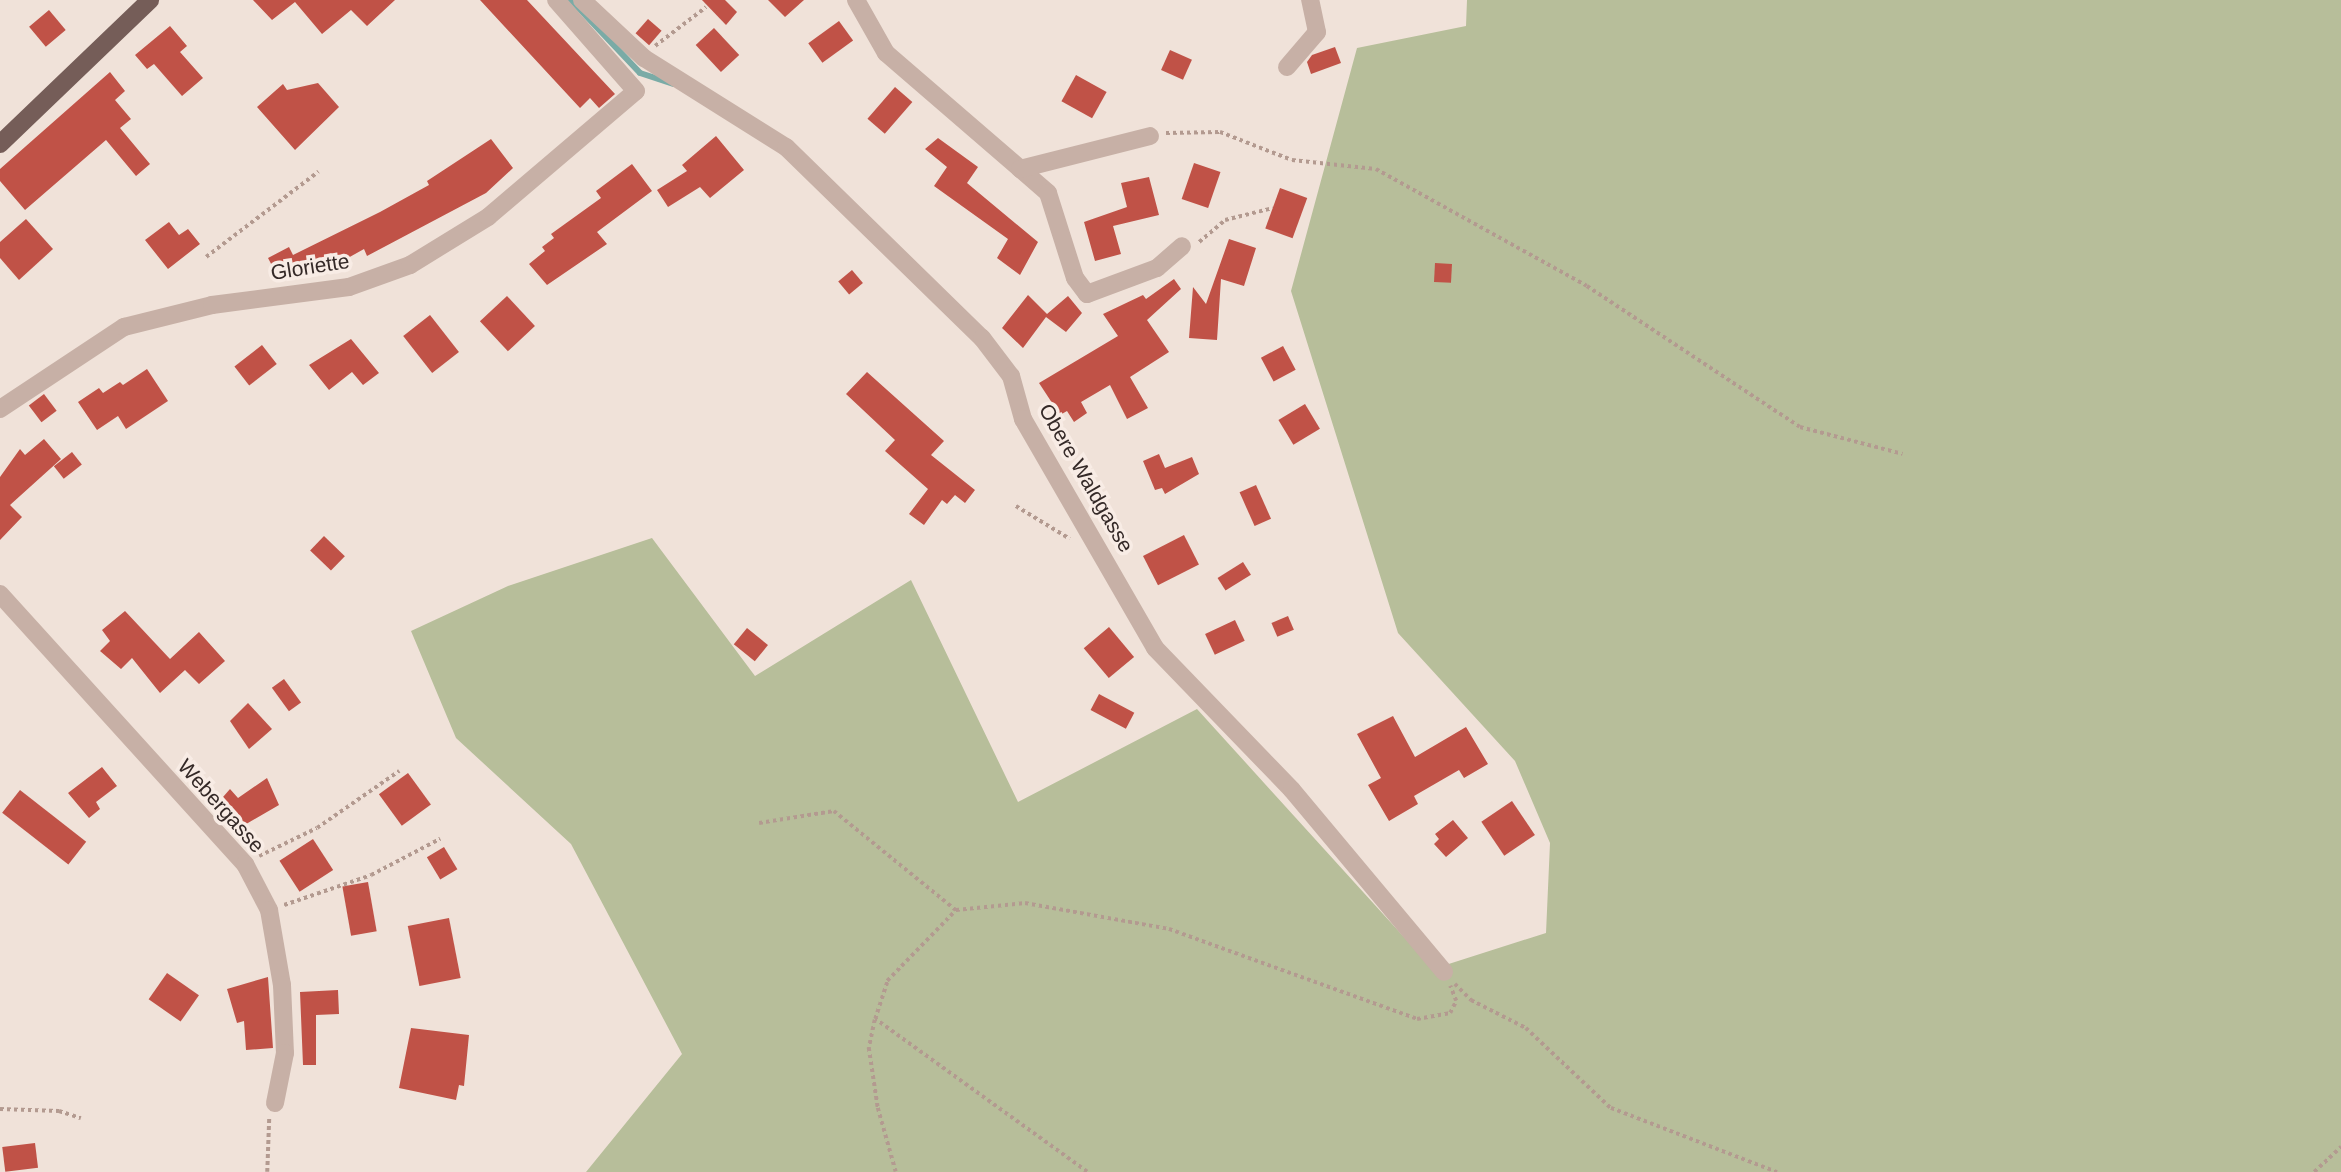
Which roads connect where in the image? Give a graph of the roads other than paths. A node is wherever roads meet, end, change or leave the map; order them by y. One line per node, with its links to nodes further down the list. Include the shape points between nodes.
1 (150, 0): 8 (main road)
2 (556, 0): 11 (street, Gloriette, via 636,91 488,217 410,265 349,287 212,305 124,327)
3 (582, 0): 13 (street, Obere Waldgasse, via 644,58 786,147 982,338 1011,376 1023,419 1062,478 1155,648 1292,790)
4 (856, 0): 9 (street, via 886,53)
5 (1310, 0): 6 (street, via 1317,32)
6 (1287, 67)
7 (1150, 136): 9 (street)
8 (0, 144)
9 (1020, 169): 10 (street, via 1048,193 1075,278 1087,294 1157,268)
10 (1182, 246)
11 (0, 409)
12 (0, 594): 14 (street, Webergasse, via 245,864 269,910 285,1053)
13 (1444, 972)
14 (272, 1108)

